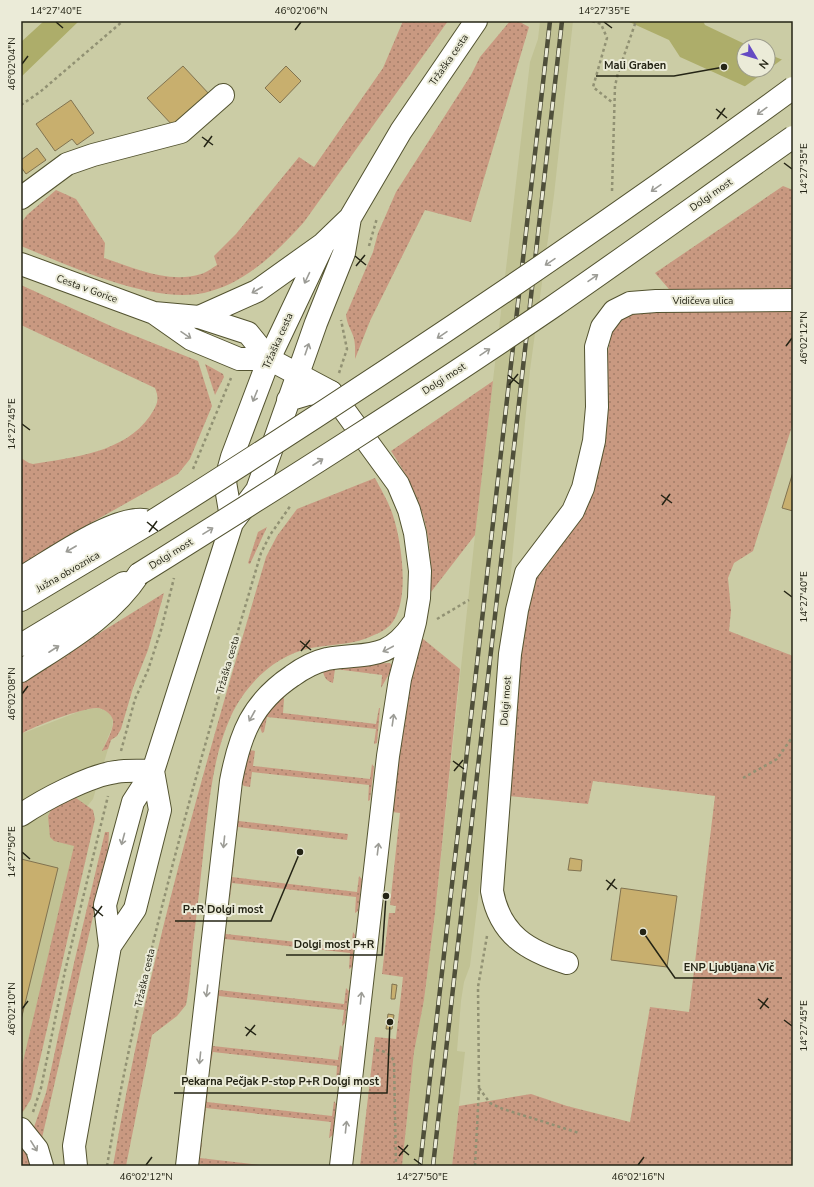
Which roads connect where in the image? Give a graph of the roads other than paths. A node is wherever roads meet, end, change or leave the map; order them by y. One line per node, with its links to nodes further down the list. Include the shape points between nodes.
1 (476, 21): 6 (main road, Tržaška cesta, via 401,131)
2 (793, 88): 18 (main road, one-way to 18, bridge, via 580,242 391,369 153,521 141,519)
3 (223, 95): 5 (main road, via 181,132 67,164)
4 (793, 137): 21 (main road, Dolgi most, one-way to 4, bridge, via 140,574 313,466 464,366)
5 (21, 198)
6 (350, 218): 7 (main road, Tržaška cesta); 14 (main road, Tržaška cesta, one-way to 6, via 344,253)
7 (324, 243): 12 (main road, one-way to 12, via 257,291); 13 (main road, Tržaška cesta, one-way to 13)
8 (21, 264): 11 (main road, Cesta v Gorice)
9 (793, 300): 10 (main road, Vidičeva ulica, via 656,301 630,303)
10 (614, 311): 28 (main road, Dolgi most, via 602,327 596,347 597,408 594,441 583,488 573,511 526,573 517,610 510,654 492,891 504,924 516,939 543,955)
11 (154, 313): 12 (main road, Cesta v Gorice); 13 (main road, Cesta v Gorice, one-way to 13, via 191,339 238,359)
12 (199, 317): 13 (main road, Cesta v Gorice, via 248,333)
13 (269, 359): 14 (main road, Cesta v Gorice); 17 (main road, Tržaška cesta, one-way to 17, via 243,425 225,482)
14 (298, 374): 15 (main road, Cesta v Gorice); 16 (main road, Tržaška cesta)
15 (331, 392): 16 (main road, via 308,394); 22 (main road, via 391,472 406,503 415,533 420,571)
16 (288, 400): 17 (main road, Tržaška cesta, via 257,490)
17 (232, 523): 25 (main road, Tržaška cesta)
18 (110, 537): 19 (main road, one-way to 19); 20 (main road, Južna obvoznica)
19 (21, 578)
20 (21, 600)
21 (91, 614): 23 (main road); 24 (main road, one-way to 21)
22 (415, 622): 33 (main road, one-way to 33, via 400,641 379,653 329,659 301,669 269,693 249,722 231,781); 34 (main road, one-way to 22, via 388,756 400,679)
23 (21, 645)
24 (21, 671)
25 (153, 771): 26 (main road, via 100,775 35,805); 27 (main road, Tržaška cesta, one-way to 27, via 133,802 105,905); 27 (main road, Tržaška cesta, via 160,810 135,909)
26 (21, 815)
27 (110, 946): 30 (main road, Tržaška cesta)
28 (567, 963)
29 (26, 1123): 31 (main road, one-way to 31)
30 (75, 1156): 32 (main road, Tržaška cesta)
31 (42, 1166)
32 (64, 1166)
33 (187, 1166)
34 (342, 1166)

